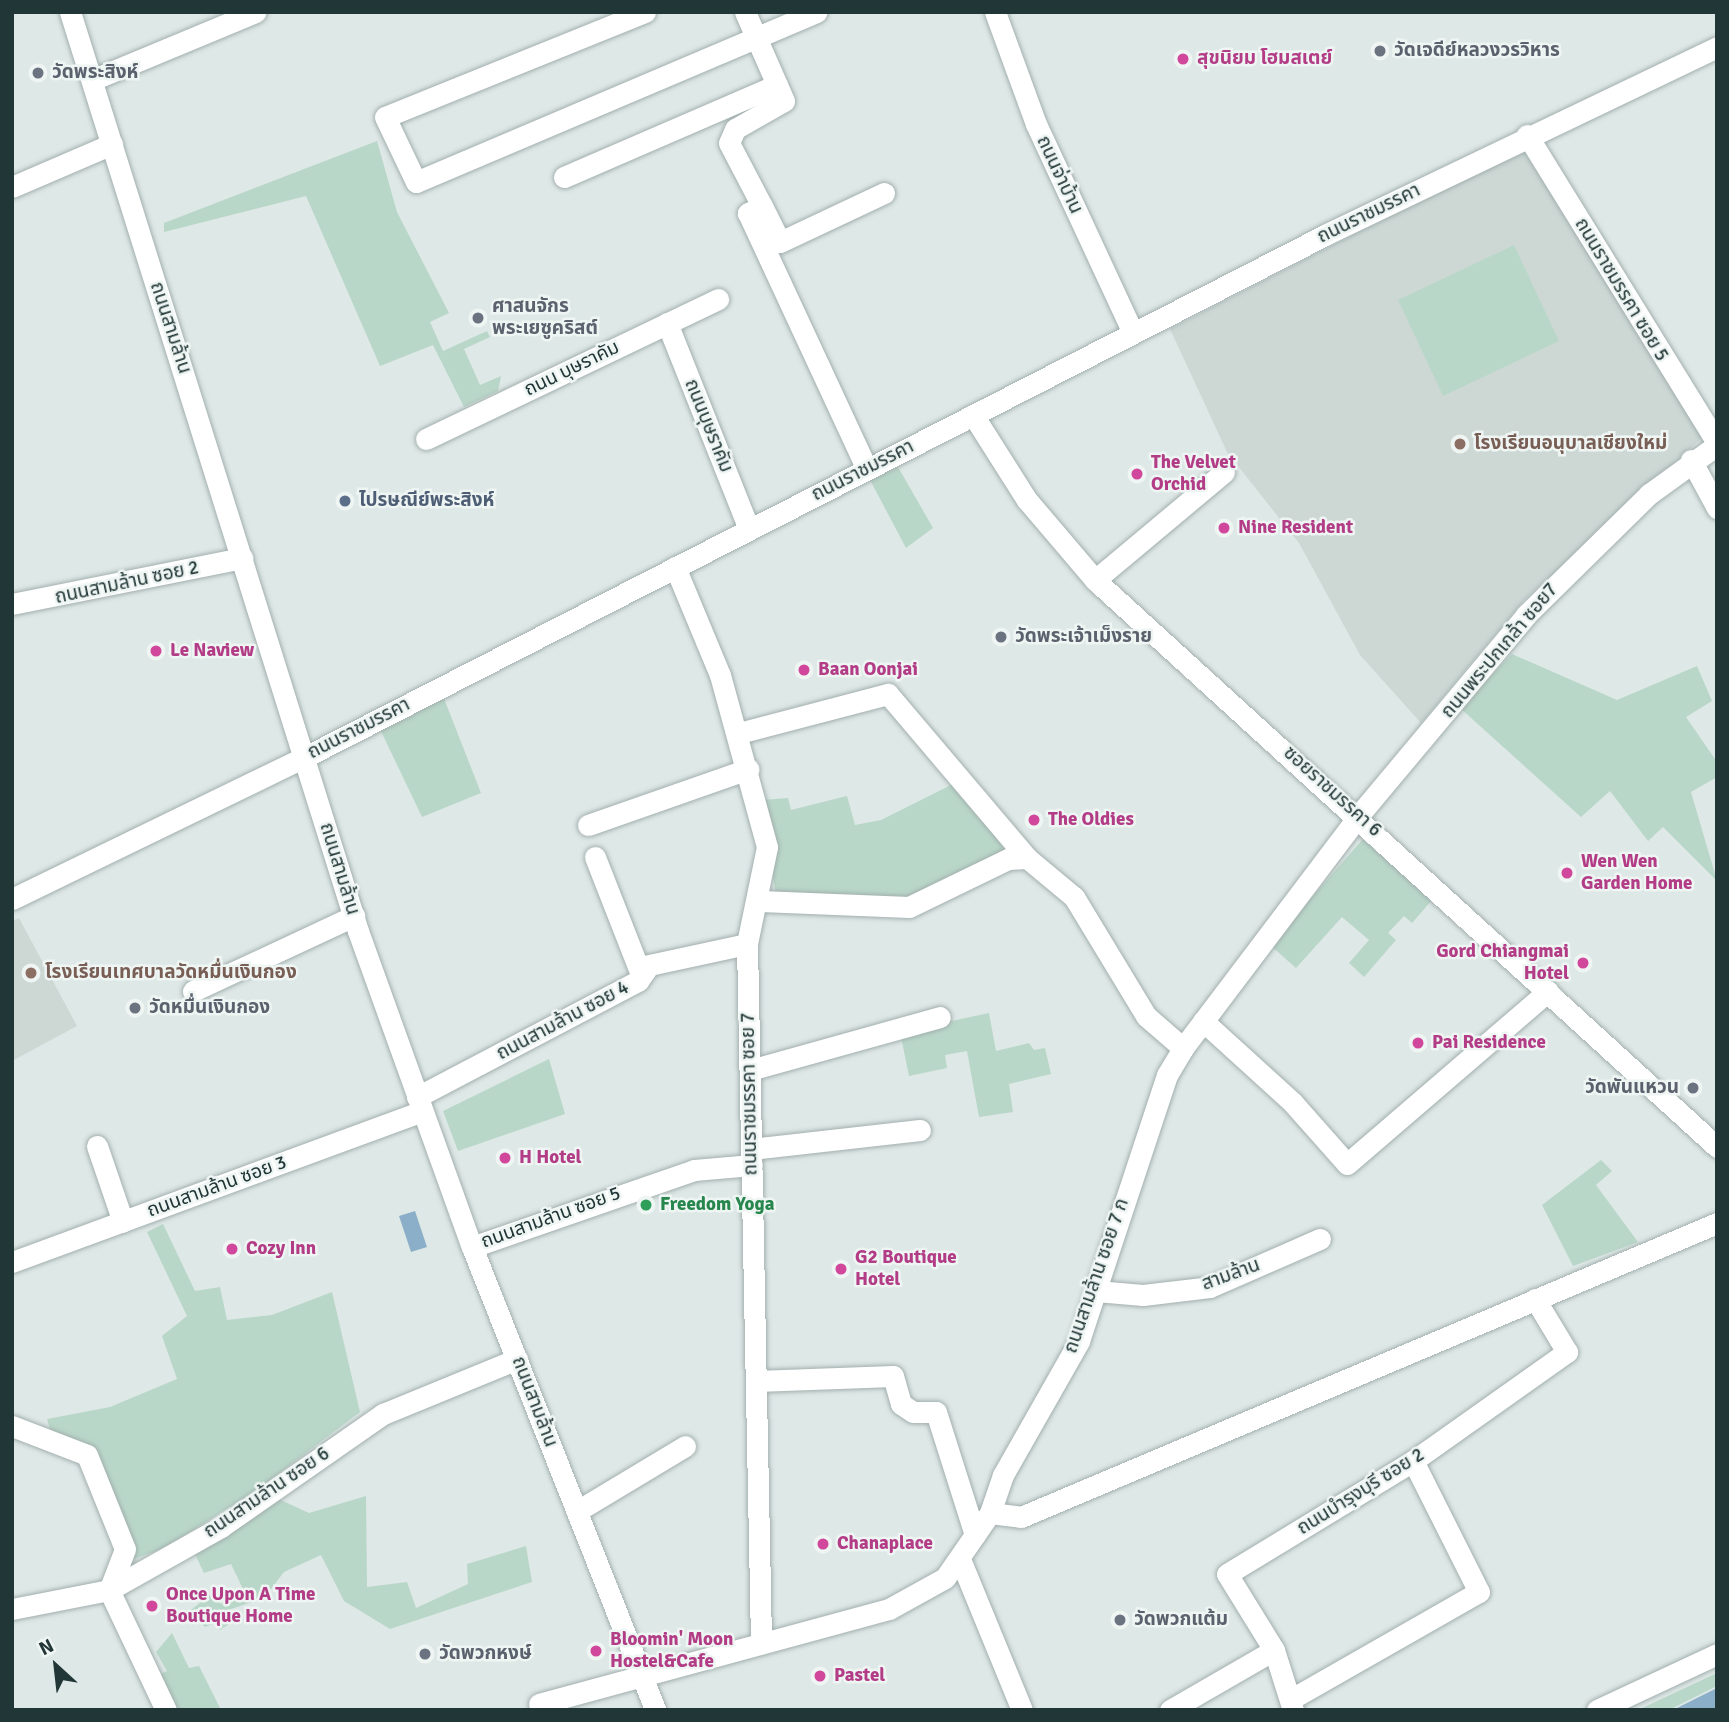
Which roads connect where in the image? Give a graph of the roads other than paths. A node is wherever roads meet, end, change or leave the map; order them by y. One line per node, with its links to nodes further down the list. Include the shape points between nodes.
1 (70, 12): 9 (street, ถนนสามล้าน)
2 (255, 12): 9 (street)
3 (645, 12): 7 (street, via 385,117 416,182)
4 (745, 12): 7 (street)
5 (816, 12): 7 (street)
6 (995, 12): 19 (street, ถนนจ่าบ้าน, via 1036,124)
7 (755, 36): 10 (street)
8 (1717, 47): 11 (street, ถนนราชมรรคา)
9 (92, 79): 12 (street, ถนนสามล้าน)
10 (777, 85): 13 (street); 16 (street, via 783,101 779,108 729,135)
11 (1527, 135): 19 (street, ถนนราชมรรคา); 22 (street, ถนนราชมรรคา ซอย 5)
12 (112, 144): 14 (street); 28 (street, ถนนสามล้าน)
13 (564, 177)
14 (12, 187)
15 (884, 192): 16 (street, via 780,242)
16 (762, 206): 24 (street, via 748,213)
17 (718, 299): 18 (street, ถนน บุษราคัม)
18 (667, 323): 21 (street, ถนน บุษราคัม); 27 (street, ถนนบุษราคัม)
19 (1133, 333): 20 (street, ถนนราชมรรคา)
20 (973, 415): 24 (street, ถนนราชมรรคา); 30 (street, ซอยราชมรรคา 6, via 1034,509)
21 (426, 439)
22 (1717, 444): 23 (street, ถนนพระปกเกล้า ซอย7)
23 (1691, 460): 26 (street); 35 (street, ถนนพระปกเกล้า ซอย7, via 1601,536 1526,615)
24 (867, 469): 27 (street, ถนนราชมรรคา)
25 (1224, 472): 30 (street)
26 (1717, 508)
27 (749, 529): 29 (street, ถนนราชมรรคา)
28 (242, 558): 31 (street, ถนนสามล้าน ซอย 2); 33 (street, ถนนสามล้าน)
29 (676, 567): 32 (street, ถนนราชมรรคา ซอย 7); 33 (street, ถนนราชมรรคา)
30 (1095, 580): 35 (street, ซอยราชมรรคา 6)
31 (12, 604)
32 (740, 733): 34 (street, ถนนราชมรรคา ซอย 7); 38 (street, via 888,694)
33 (305, 757): 39 (street, ถนนราชมรรคา); 41 (street, ถนนสามล้าน)
34 (748, 769): 36 (street); 40 (street, ถนนราชมรรคา ซอย 7, via 767,846)
35 (1359, 815): 45 (street, ซอยราชมรรคา 6); 47 (street, ถนนสามล้าน ซอย 7 ก)
36 (588, 825)
37 (596, 857): 43 (street)
38 (1027, 858): 40 (street, via 1007,859 909,908); 48 (street, via 1074,897 1146,1016)
39 (14, 893)
40 (760, 901): 42 (street, ถนนราชมรรคา ซอย 7)
41 (354, 916): 44 (street); 50 (street, ถนนสามล้าน)
42 (747, 944): 43 (street, ถนนสามล้าน ซอย 4); 49 (street, ถนนราชมรรคา ซอย 7)
43 (640, 972): 50 (street, ถนนสามล้าน ซอย 4, via 639,981)
44 (193, 991)
45 (1548, 991): 47 (street, via 1346,1164 1293,1103); 53 (street, ซอยราชมรรคา 6)
46 (940, 1017): 49 (street)
47 (1203, 1021): 48 (street, ถนนสามล้าน ซอย 7 ก)
48 (1183, 1048): 60 (street, ถนนสามล้าน ซอย 7 ก, via 1167,1075)
49 (750, 1070): 54 (street, ถนนราชมรรคา ซอย 7)
50 (419, 1104): 55 (street, ถนนสามล้าน ซอย 3); 58 (street, ถนนสามล้าน)
51 (920, 1130): 54 (street, ถนนสามล้าน ซอย 5)
52 (97, 1146): 55 (street)
53 (1717, 1147)
54 (752, 1157): 58 (street, ถนนสามล้าน ซอย 5, via 694,1170); 63 (street, ถนนราชมรรคา ซอย 7)
55 (123, 1222): 59 (street, ถนนสามล้าน ซอย 3)
56 (1717, 1223): 61 (street)
57 (1320, 1239): 60 (street, สามล้าน, via 1210,1287 1143,1295)
58 (472, 1247): 62 (street, ถนนสามล้าน)
59 (12, 1262)
60 (1096, 1291): 68 (street, ถนนสามล้าน ซอย 7 ก, via 1079,1341 1003,1475)
61 (1535, 1299): 66 (street, ถนนบำรุงบุรี ซอย 2, via 1567,1352); 68 (street, via 1021,1517)
62 (517, 1359): 67 (street, ถนนสามล้าน); 71 (street, ถนนสามล้าน ซอย 6, via 383,1414 221,1527)
63 (756, 1381): 69 (street, via 894,1376 901,1404 913,1412 936,1412); 73 (street, ถนนราชมรรคา ซอย 7)
64 (12, 1426): 71 (street, via 87,1455 125,1549)
65 (685, 1446): 67 (street)
66 (1413, 1461): 74 (street, ถนนบำรุงบุรี ซอย 2, via 1227,1574); 78 (street, via 1479,1592)
67 (577, 1511): 76 (street, ถนนสามล้าน)
68 (990, 1513): 69 (street, ถนนสามล้าน ซอย 7 ก)
69 (975, 1535): 70 (street, ถนนสามล้าน ซอย 7 ก)
70 (960, 1559): 73 (street, ถนนสามล้าน ซอย 7 ก, via 945,1578 889,1609); 81 (street)
71 (109, 1590): 72 (street, ถนนสามล้าน ซอย 6); 79 (street)
72 (12, 1609)
73 (761, 1639): 76 (street, ถนนสามล้าน ซอย 7 ก)
74 (1274, 1650): 78 (street, ถนนบำรุงบุรี ซอย 2); 82 (street)
75 (1717, 1654): 83 (street)
76 (641, 1676): 77 (street, ถนนสามล้าน ซอย 7 ก); 80 (street, ถนนสามล้าน)
77 (539, 1704)
78 (1293, 1704)
79 (166, 1710)
80 (655, 1710)
81 (1023, 1710)
82 (1170, 1710)
83 (1597, 1710)

